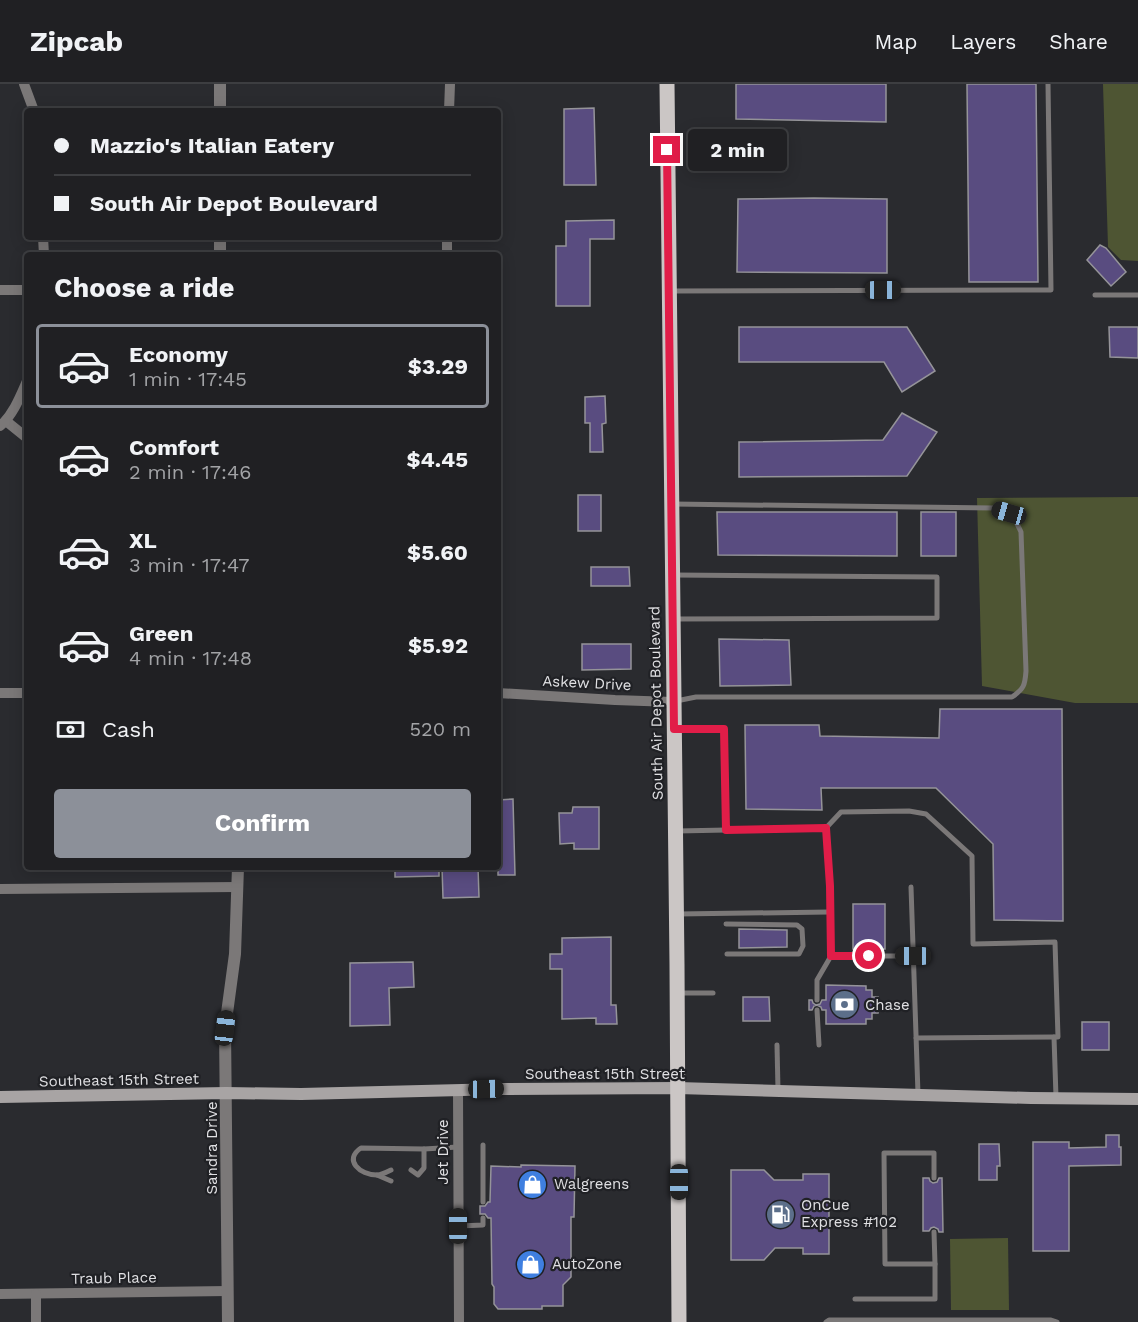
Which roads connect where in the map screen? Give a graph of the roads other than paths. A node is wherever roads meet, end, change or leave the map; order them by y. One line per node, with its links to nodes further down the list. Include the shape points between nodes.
1 (24, 84): 6 (street)
2 (220, 84): 7 (street)
3 (450, 84): 8 (street)
4 (667, 84): 11 (main road, South Air Depot Boulevard)
5 (1048, 84): 11 (lane, via 1051,290)
6 (33, 108)
7 (220, 108)
8 (449, 108)
9 (0, 290): 10 (street)
10 (24, 290)
11 (669, 291): 17 (main road, South Air Depot Boulevard)
12 (1095, 295): 13 (lane)
13 (1138, 295)
14 (24, 388): 15 (street)
15 (3, 424): 16 (street)
16 (24, 436)
17 (671, 504): 18 (main road, South Air Depot Boulevard); 23 (lane, via 993,508 1009,513 1021,532 1026,671 1024,685 1012,697 696,697)
18 (672, 575): 19 (main road, South Air Depot Boulevard); 19 (lane, via 936,577 937,618)
19 (673, 619): 23 (main road, South Air Depot Boulevard)
20 (0, 693): 21 (street)
21 (24, 693)
22 (501, 693): 23 (street, Askew Drive)
23 (673, 702): 24 (main road, South Air Depot Boulevard)
24 (674, 729): 26 (lane, via 724,729); 27 (main road, South Air Depot Boulevard)
25 (826, 828): 26 (lane); 32 (lane); 42 (lane, via 841,812 926,814 972,856 973,944 1055,942 1058,1037)
26 (726, 830): 27 (lane)
27 (676, 831): 33 (main road, South Air Depot Boulevard)
28 (238, 870): 29 (street, Sandra Drive)
29 (237, 886): 31 (street); 49 (street, Sandra Drive, via 235,954 225,1028)
30 (911, 886): 37 (lane)
31 (0, 889)
32 (829, 912): 33 (lane); 36 (lane)
33 (677, 914): 38 (main road, South Air Depot Boulevard)
34 (726, 924): 35 (lane, via 797,925 802,929 803,946 799,954)
35 (727, 954)
36 (831, 956): 37 (lane); 40 (lane, via 817,980)
37 (913, 956): 43 (lane)
38 (678, 993): 39 (lane); 46 (main road, South Air Depot Boulevard)
39 (713, 993)
40 (817, 1000)
41 (817, 1010): 45 (lane)
42 (1054, 1037): 43 (lane); 52 (lane)
43 (916, 1038): 50 (lane)
44 (777, 1045): 48 (lane)
45 (819, 1045)
46 (678, 1088): 47 (main road, Southeast 15th Street); 48 (main road, Southeast 15th Street); 76 (main road, South Air Depot Boulevard)
47 (458, 1090): 49 (main road, Southeast 15th Street); 55 (street, Jet Drive)
48 (778, 1090): 50 (main road, Southeast 15th Street)
49 (226, 1093): 51 (main road, Southeast 15th Street); 69 (street, Sandra Drive)
50 (918, 1095): 52 (main road, Southeast 15th Street)
51 (0, 1097)
52 (1056, 1098): 53 (main road, Southeast 15th Street)
53 (1138, 1099)
54 (483, 1144): 64 (lane)
55 (458, 1147): 56 (lane); 66 (street, Jet Drive)
56 (424, 1149): 59 (lane, via 357,1150 357,1168); 60 (lane, via 424,1168)
57 (391, 1170): 59 (lane)
58 (411, 1170): 60 (lane)
59 (377, 1175): 62 (lane)
60 (418, 1175): 63 (lane)
61 (934, 1178): 68 (lane, via 934,1153 884,1153 885,1264)
62 (391, 1180)
63 (410, 1181)
64 (483, 1202)
65 (483, 1218): 66 (lane, via 483,1226)
66 (458, 1226): 75 (street, Jet Drive)
67 (934, 1232): 68 (lane)
68 (935, 1264): 72 (lane, via 935,1299)
69 (228, 1291): 71 (street, Traub Place); 74 (street, Sandra Drive)
70 (0, 1294): 71 (street, Traub Place)
71 (36, 1294): 73 (street)
72 (855, 1299)
73 (36, 1322)
74 (228, 1322)
75 (459, 1322)
76 (679, 1322)
77 (826, 1322): 78 (lane)
78 (1057, 1322)

